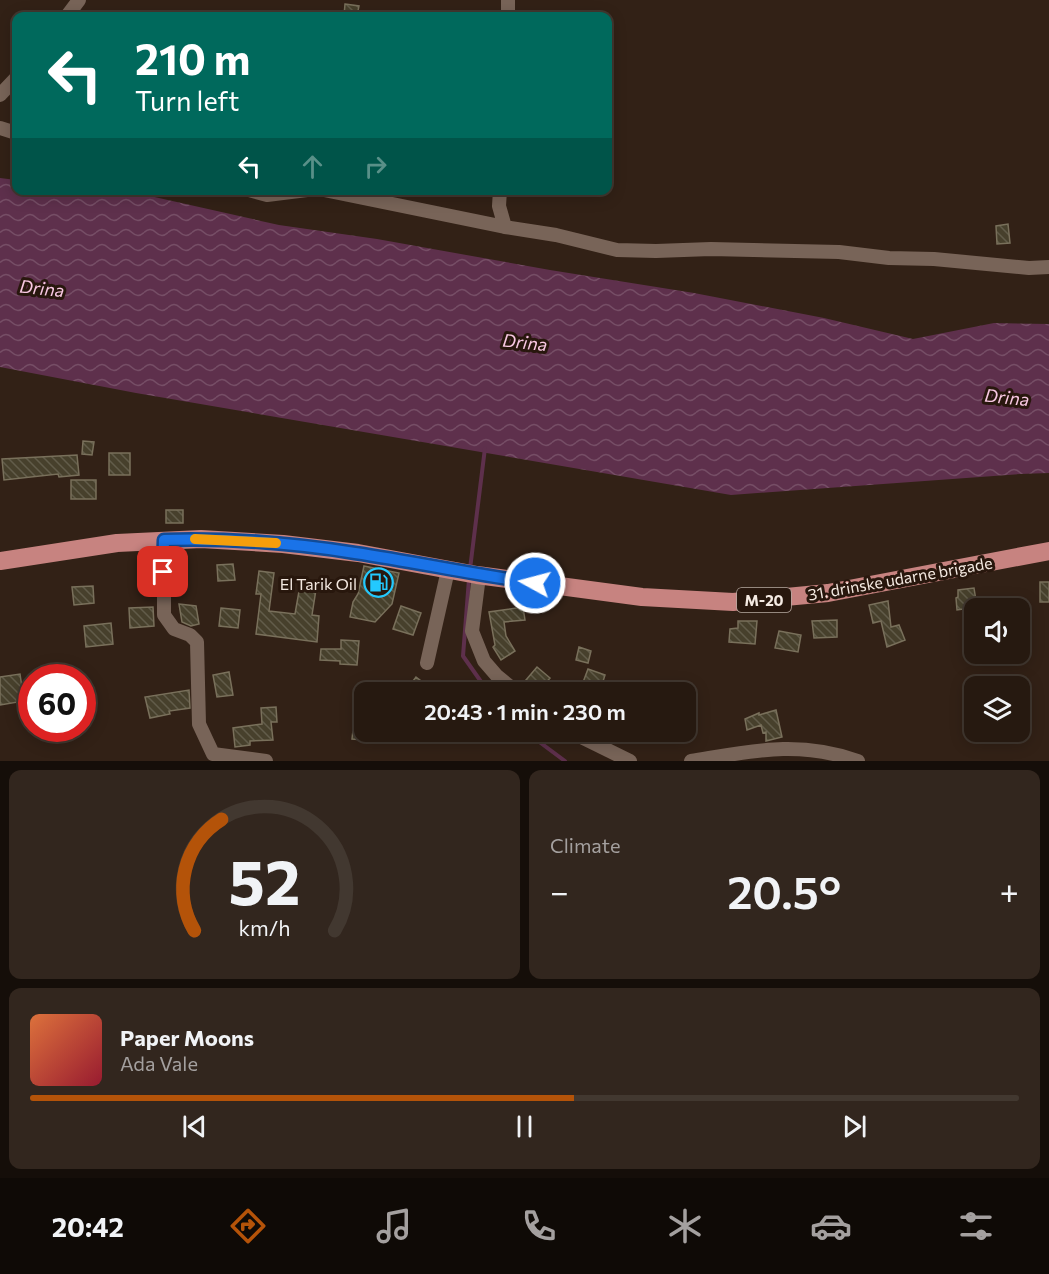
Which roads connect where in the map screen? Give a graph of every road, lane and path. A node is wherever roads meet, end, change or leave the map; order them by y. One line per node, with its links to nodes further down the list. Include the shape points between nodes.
1 (12, 82): 2 (street)
2 (0, 95)
3 (348, 195): 5 (street)
4 (500, 195): 5 (street)
5 (505, 227): 6 (street, via 555,234 617,250 839,252)
6 (1049, 267)
7 (164, 540): 9 (main road, 31. drinske udarne brigade / M-20); 10 (main road, 31. drinske udarne brigade / M-20, via 283,544); 14 (street, via 164,615 174,629 197,642 199,724 213,754)
8 (1049, 551): 10 (main road, 31. drinske udarne brigade / M-20, via 828,593 733,602 642,597)
9 (0, 561)
10 (468, 574): 11 (street); 12 (street, via 472,631 484,661)
11 (427, 663)
12 (504, 682)
13 (591, 742): 16 (street)
14 (252, 760): 15 (street)
15 (266, 761)
16 (630, 761)
17 (691, 761): 18 (street, via 764,749 798,748)
18 (858, 761)

